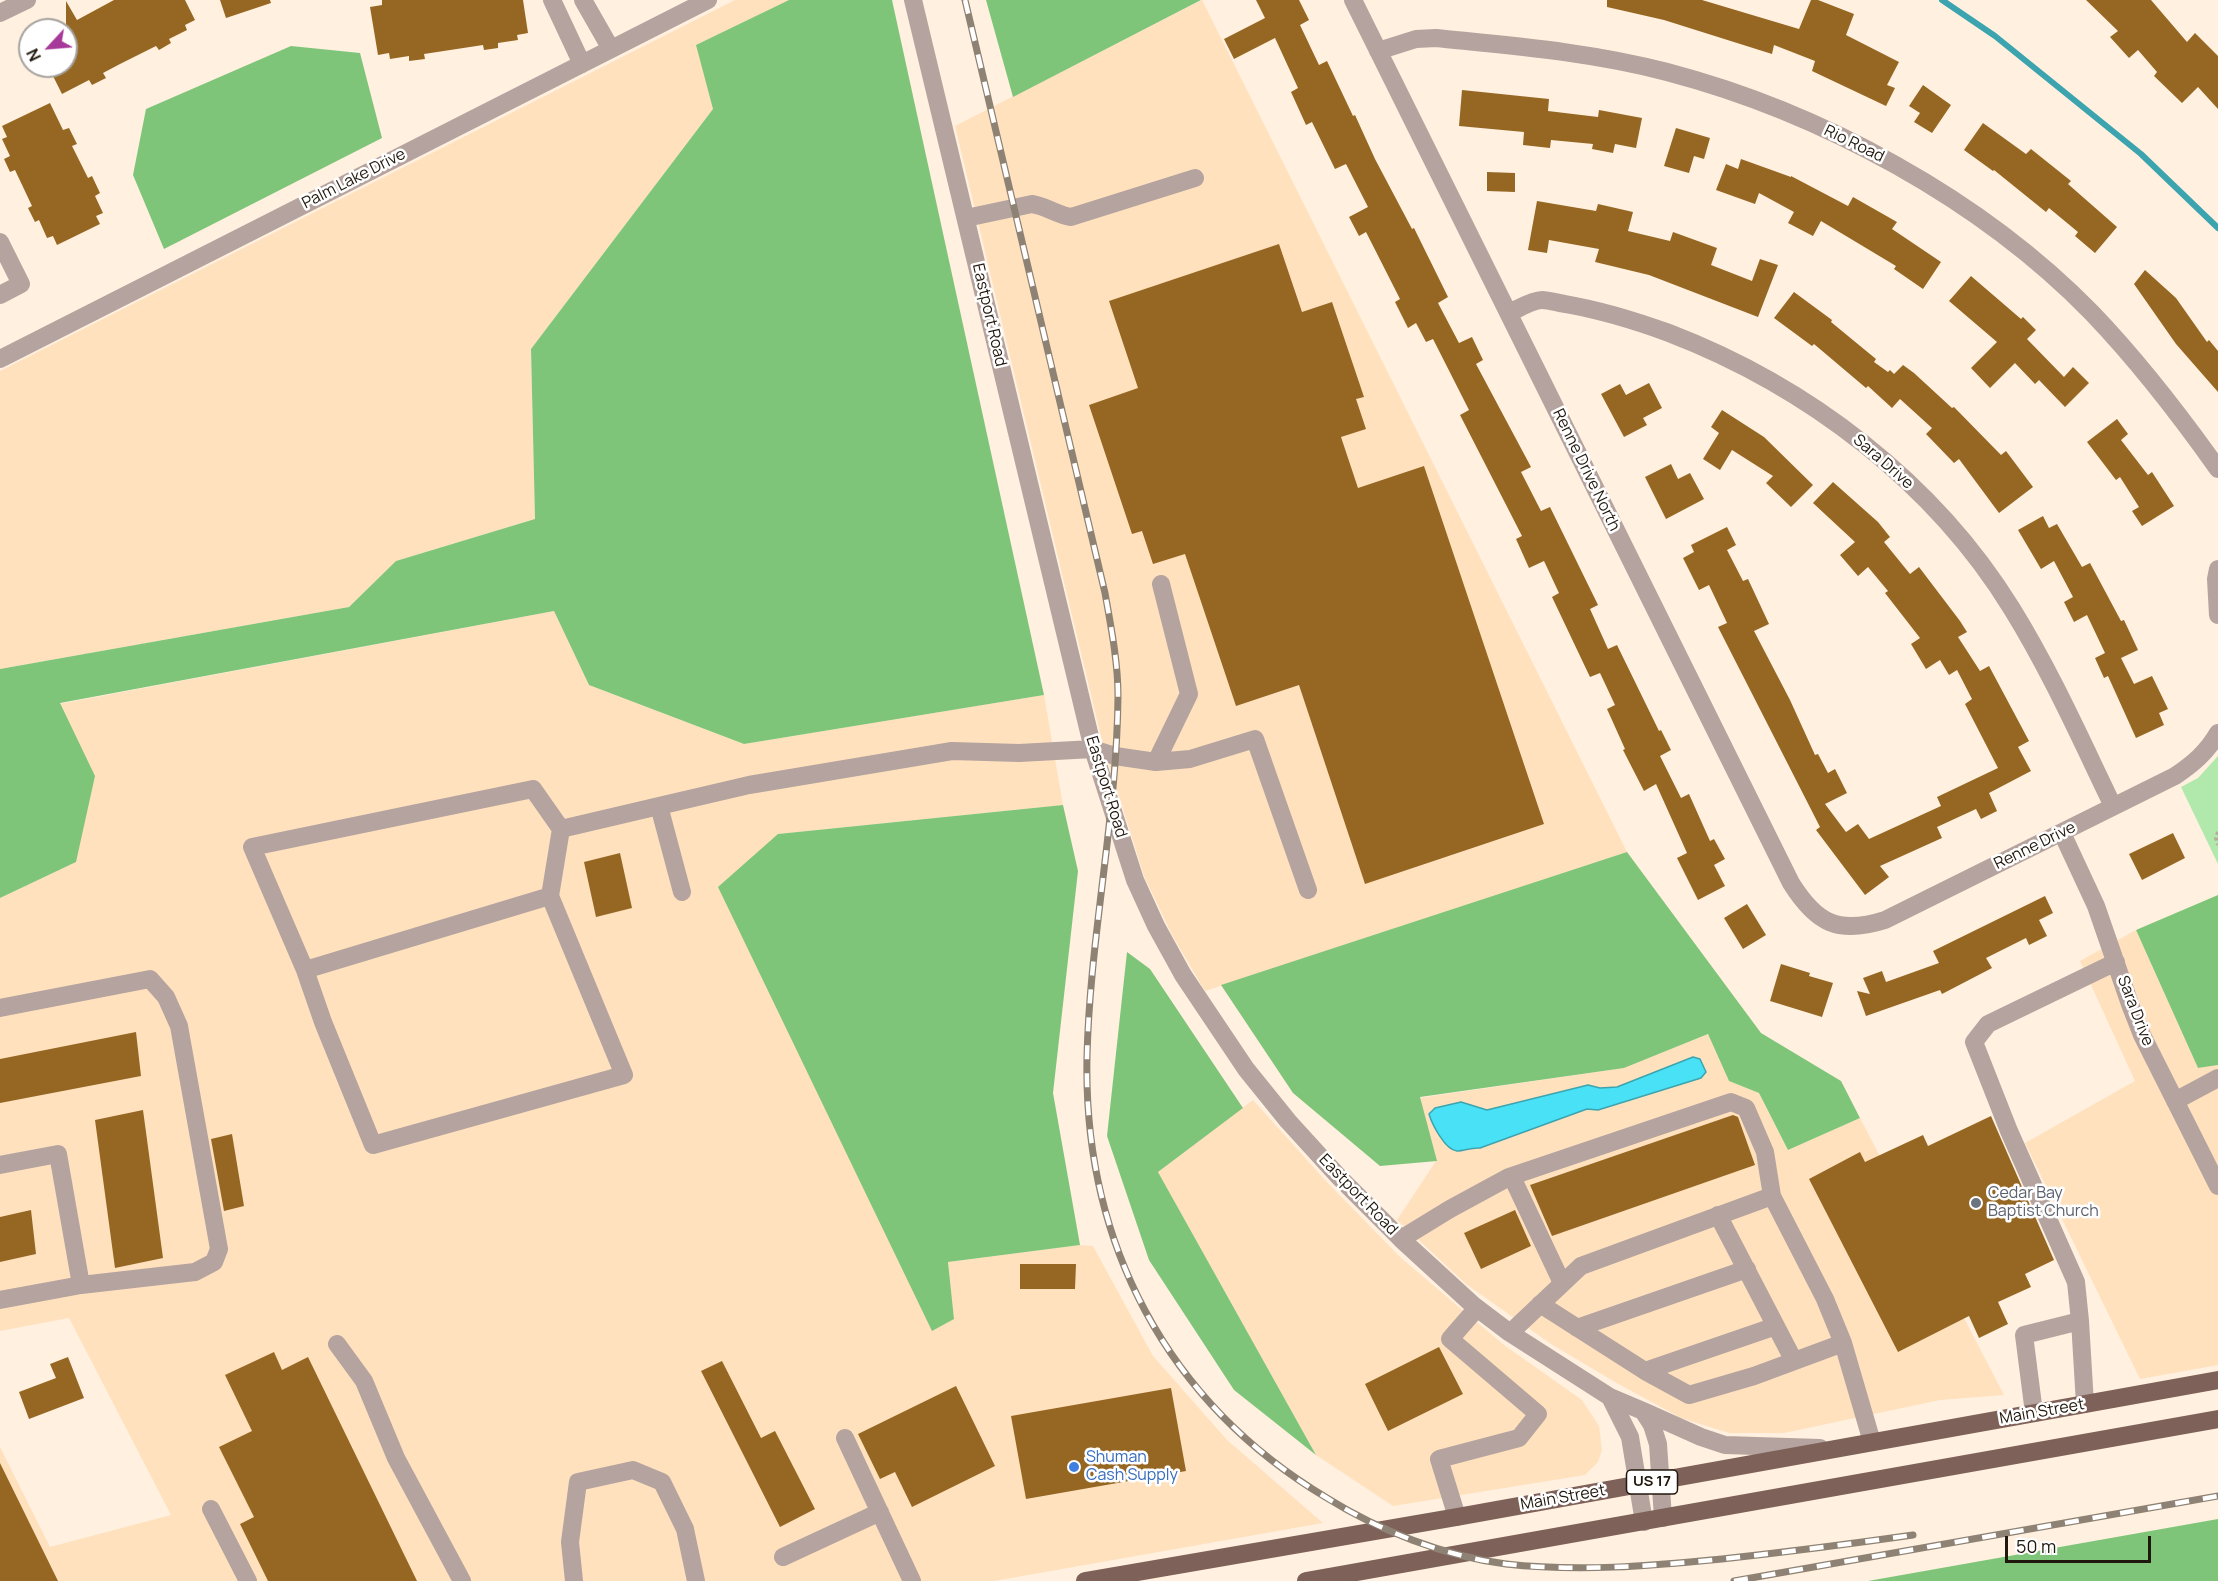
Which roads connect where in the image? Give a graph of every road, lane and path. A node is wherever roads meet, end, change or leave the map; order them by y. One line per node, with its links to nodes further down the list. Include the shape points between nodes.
1 (27, 0): 7 (street)
2 (552, 0): 10 (street)
3 (708, 0): 8 (street, Palm Lake Drive)
4 (913, 0): 12 (street, Eastport Road)
5 (1353, 0): 9 (street, Renne Drive North)
6 (585, 2): 8 (street)
7 (0, 13)
8 (611, 49): 10 (street, Palm Lake Drive)
9 (1378, 51): 15 (street, Renne Drive North); 17 (street, Rio Road, via 1416,39 1436,38 1559,50 1666,72 1743,95 1850,141 1904,169 1990,226 2055,279 2131,355)
10 (582, 64): 16 (street, Palm Lake Drive)
11 (1195, 178): 12 (street, via 1071,217 1032,204)
12 (966, 218): 22 (street, Eastport Road)
13 (0, 242): 14 (street, via 21,284)
14 (0, 294)
15 (1509, 313): 25 (street, Sara Drive, via 1541,300 1646,325 1700,345 1757,373 1859,440 1904,478 1946,522 2011,607 2042,659); 33 (street, Renne Drive North, via 1791,884 1819,917)
16 (0, 359)
17 (2218, 469)
18 (2218, 569): 20 (street)
19 (1161, 584): 23 (street, via 1189,694)
20 (2218, 615)
21 (2218, 733): 25 (street, Renne Drive, via 2194,763)
22 (1093, 750): 23 (street); 24 (street, via 952,751 749,785); 44 (street, Eastport Road, via 1135,880 1183,975 1246,1069 1288,1121)
23 (1156, 762): 30 (street, via 1190,759 1256,739)
24 (660, 806): 26 (street); 31 (street)
25 (2114, 806): 28 (street, Renne Drive)
26 (561, 829): 32 (street); 35 (street, via 533,789 252,847)
27 (2218, 832): 29 (path)
28 (2062, 833): 33 (street, Renne Drive, via 1885,920 1867,926); 34 (street, Sara Drive, via 2096,906)
29 (2218, 845)
30 (1308, 890)
31 (682, 892)
32 (550, 896): 35 (street); 35 (street, via 624,1075 373,1145)
33 (1836, 924)
34 (2116, 962): 38 (street, Sara Drive, via 2142,1035); 51 (street, via 1988,1023 1974,1042 2076,1282)
35 (305, 970)
36 (0, 1008): 47 (street, via 150,979 166,996 179,1026 219,1249 214,1262 195,1272)
37 (2218, 1078): 38 (street)
38 (2175, 1101): 41 (street, Sara Drive)
39 (0, 1165): 47 (street, via 58,1154)
40 (1512, 1176): 42 (street, via 1731,1102 1746,1108 1765,1152); 44 (street); 46 (street)
41 (2218, 1186)
42 (1772, 1196): 43 (street); 55 (street)
43 (1718, 1215): 45 (street); 46 (street, via 1581,1266)
44 (1401, 1239): 50 (street, Eastport Road)
45 (1747, 1269): 52 (street); 53 (street)
46 (1562, 1283): 49 (street)
47 (81, 1285): 48 (street)
48 (0, 1300)
49 (1540, 1304): 53 (street); 54 (street)
50 (1477, 1308): 54 (street, Eastport Road); 72 (street, via 1450,1339 1538,1414 1519,1438 1439,1459)
51 (2080, 1321): 61 (street); 63 (street, via 2024,1335)
52 (1776, 1326): 57 (street); 58 (street)
53 (1577, 1328): 58 (street)
54 (1510, 1333): 60 (street, Eastport Road)
55 (1843, 1343): 57 (street); 66 (street)
56 (337, 1344): 78 (street, via 364,1381 396,1458)
57 (1794, 1361): 58 (street, via 1689,1395)
58 (1645, 1371)
59 (2218, 1380): 61 (main road, Main Street / US 17)
60 (1610, 1397): 62 (street, Eastport Road); 69 (street, via 1630,1437)
61 (2085, 1404): 63 (main road, Main Street / US 17)
62 (1643, 1411): 67 (street, Eastport Road, via 1725,1445); 68 (street, via 1658,1444)
63 (2034, 1413): 66 (main road, Main Street / US 17)
64 (2218, 1419): 73 (main road, US 17)
65 (845, 1438): 71 (street)
66 (1872, 1442): 67 (main road, Main Street / US 17)
67 (1837, 1448): 68 (main road, Main Street / US 17)
68 (1662, 1480): 69 (main road, Main Street / US 17); 73 (street)
69 (1637, 1484): 72 (main road, Main Street / US 17); 74 (street)
70 (211, 1509): 77 (street)
71 (880, 1512): 75 (street); 81 (street)
72 (1456, 1517): 76 (main road, Main Street / US 17)
73 (1663, 1518): 74 (main road, US 17)
74 (1644, 1522): 83 (main road, US 17)
75 (783, 1557)
76 (1119, 1578): 82 (main road, Main Street / US 17)
77 (248, 1581)
78 (462, 1581)
79 (574, 1581): 80 (street, via 570,1542 578,1482 633,1470 662,1482 685,1529)
80 (696, 1581)
81 (912, 1581)
82 (1085, 1581)
83 (1306, 1581)

